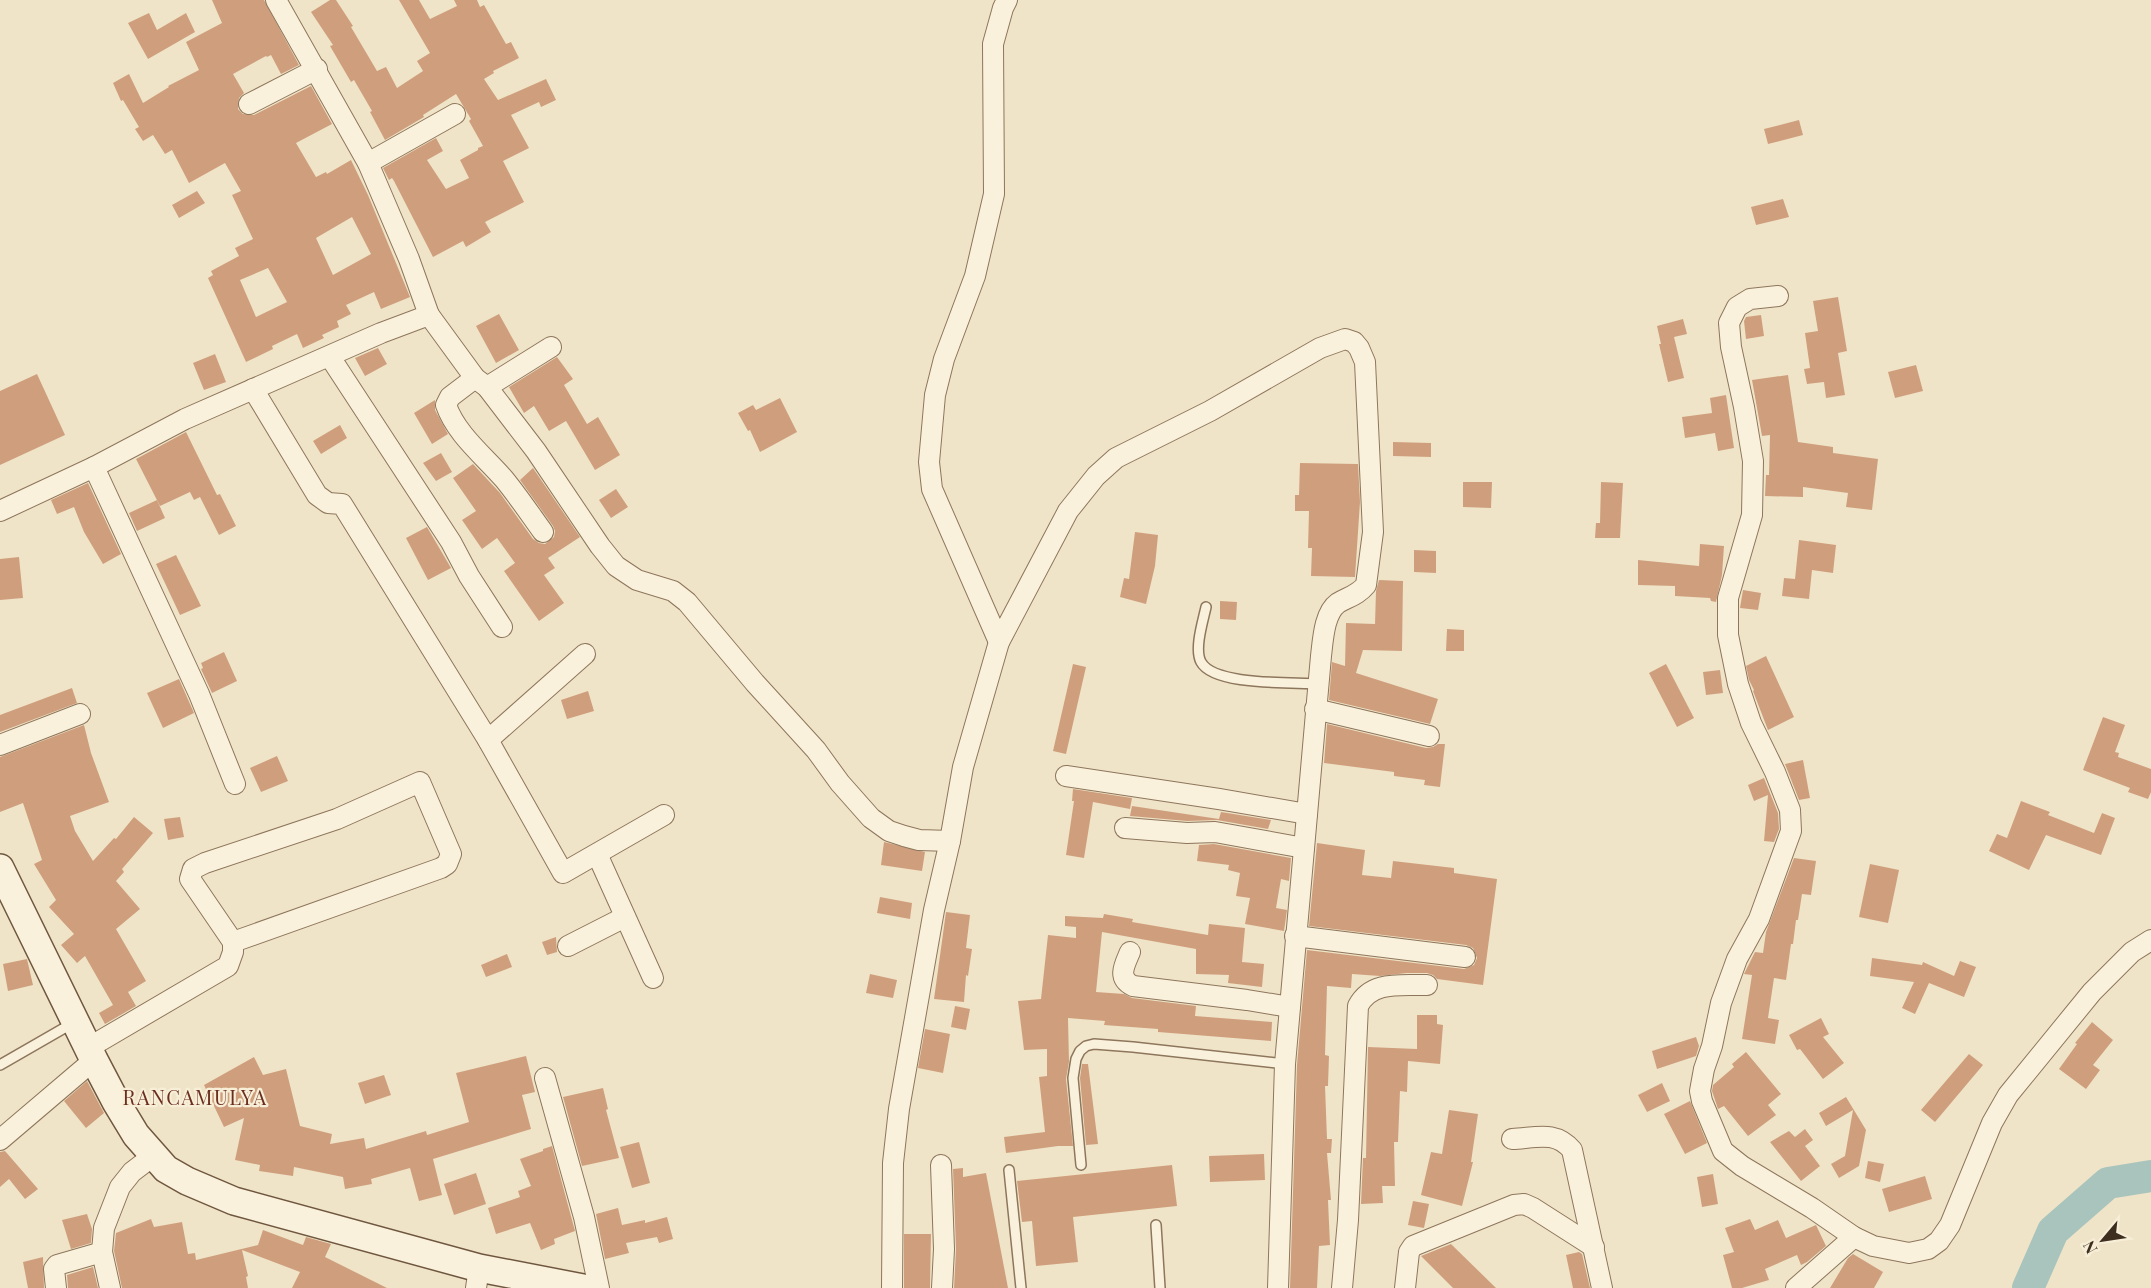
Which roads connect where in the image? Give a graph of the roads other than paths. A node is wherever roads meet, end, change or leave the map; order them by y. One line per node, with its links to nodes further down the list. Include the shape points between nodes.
1 (276, 0): 3 (street)
2 (1007, 0): 18 (street, via 993,44 994,194 975,276 944,359 935,396 929,462 932,489)
3 (317, 69): 4 (street); 6 (street)
4 (249, 104)
5 (455, 114): 6 (street)
6 (368, 163): 8 (street, via 410,259)
7 (1778, 296): 58 (street, via 1750,299 1737,307 1729,323 1753,461 1752,515 1728,598 1728,635 1751,723 1790,810 1791,831 1759,919 1737,959 1721,1003 1700,1090 1723,1151)
8 (429, 315): 10 (street); 11 (street)
9 (550, 347): 11 (street)
10 (330, 357): 12 (street); 17 (street)
11 (481, 383): 15 (street, via 450,397 446,405 449,413); 31 (street, via 536,451 616,566 637,580 673,591 687,602 871,818 888,831 904,836)
12 (254, 388): 13 (street); 24 (street, via 317,495 328,503 342,504)
13 (94, 466): 14 (street); 27 (street, via 199,694)
14 (0, 511)
15 (543, 532)
16 (1206, 607): 20 (lane, via 1200,661 1209,671 1231,680)
17 (502, 627)
18 (999, 642): 20 (street, via 1068,511 1107,465 1320,348 1345,339 1354,342 1365,362 1374,532 1366,585 1330,612); 31 (street, via 963,767)
19 (585, 654): 24 (street)
20 (1318, 684): 21 (street)
21 (1315, 709): 23 (street); 28 (street)
22 (80, 714): 25 (street)
23 (1429, 736)
24 (489, 740): 33 (street, via 563,873)
25 (0, 745)
26 (1066, 776): 28 (street)
27 (235, 784)
28 (1307, 814): 32 (street)
29 (664, 815): 33 (street)
30 (1125, 828): 32 (street, via 1215,832)
31 (950, 841): 66 (street, via 898,1109 893,1163)
32 (1304, 848): 37 (street)
33 (597, 854): 36 (street)
34 (0, 868): 35 (main road)
35 (7, 904): 46 (main road, via 39,946)
36 (625, 917): 40 (street); 43 (street)
37 (1295, 936): 42 (street); 45 (street)
38 (2151, 940): 58 (street, via 2132,952 2092,992 2008,1095 1992,1123 1950,1225 1939,1241 1928,1249 1909,1253 1873,1246)
39 (233, 942): 39 (street, via 447,864 451,854 420,782 337,819 193,869 190,879); 47 (street, via 228,966)
40 (568, 946)
41 (1130, 952): 45 (street, via 1122,975 1133,986)
42 (1465, 957)
43 (653, 978)
44 (1427, 985): 71 (street, via 1381,986 1371,990 1358,1006)
45 (1290, 1007): 48 (street)
46 (75, 1022): 47 (main road); 49 (lane)
47 (91, 1054): 52 (street); 53 (main road, via 136,1135)
48 (1285, 1064): 55 (lane, via 1086,1046 1076,1059 1073,1078); 70 (street)
49 (0, 1065)
50 (545, 1078): 65 (street, via 584,1217)
51 (1512, 1139): 59 (street, via 1555,1136 1572,1150)
52 (0, 1140)
53 (153, 1156): 60 (street, via 120,1187 104,1228); 61 (main road, via 187,1181 234,1201)
54 (941, 1165): 67 (street)
55 (1081, 1165)
56 (1009, 1170): 68 (lane)
57 (1156, 1226): 69 (lane)
58 (1854, 1237): 74 (street)
59 (1594, 1247): 72 (street, via 1533,1208 1515,1204 1413,1246); 73 (street)
60 (102, 1252): 62 (street, via 57,1265); 63 (street)
61 (478, 1278): 64 (main road)
62 (56, 1288)
63 (110, 1288)
64 (580, 1288)
65 (599, 1288)
66 (892, 1288)
67 (942, 1288)
68 (1021, 1288)
69 (1160, 1288)
70 (1278, 1288)
71 (1342, 1288)
72 (1405, 1288)
73 (1602, 1288)
74 (1796, 1288)

